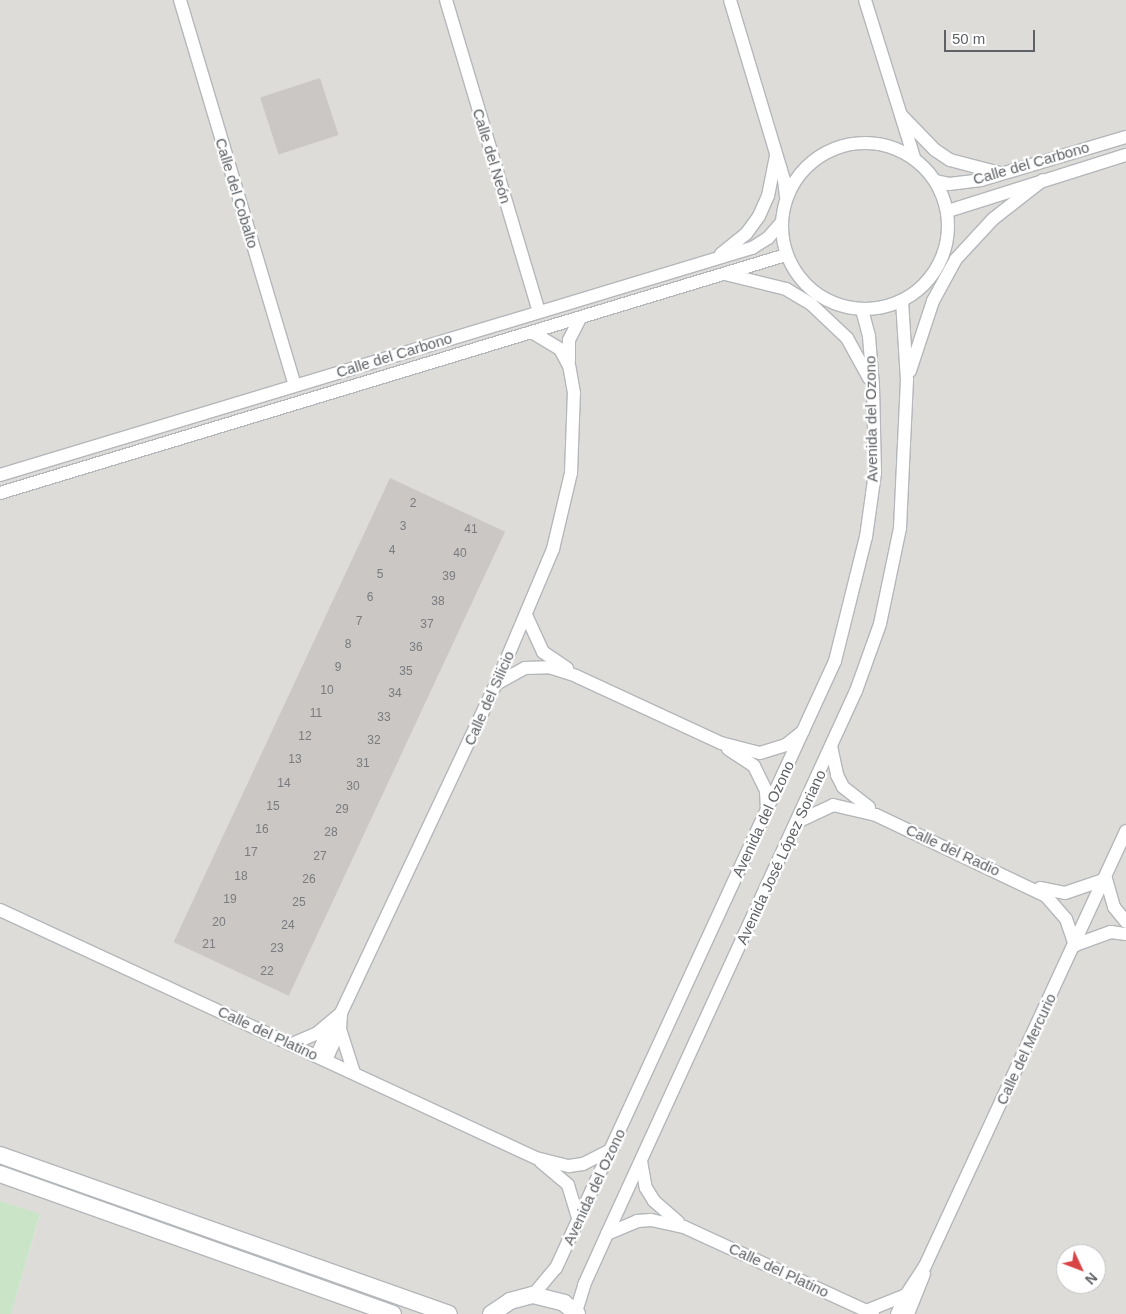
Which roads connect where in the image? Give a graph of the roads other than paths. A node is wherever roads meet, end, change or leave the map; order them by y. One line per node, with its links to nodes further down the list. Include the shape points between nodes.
1 (180, 0): 26 (street, Calle del Cobalto)
2 (446, 0): 21 (street, Calle del Neón)
3 (730, 0): 7 (street)
4 (865, 0): 5 (street)
5 (897, 111): 9 (street); 10 (street, via 920,137 950,160)
6 (1126, 137): 10 (street, Calle del Carbono)
7 (776, 153): 13 (street); 17 (street, via 768,196 759,216 746,234)
8 (1126, 155): 11 (street, Calle del Carbono)
9 (914, 157): 12 (street); 13 (street, via 886,144 856,142 826,152 802,171)
10 (1003, 173): 12 (street, Calle del Carbono, via 949,184)
11 (1043, 180): 14 (street, Calle del Carbono); 25 (street, Avenida José López Soriano, via 993,219 956,259 933,301)
12 (936, 181): 14 (street)
13 (786, 198): 15 (street)
14 (948, 211): 19 (street, via 946,247 930,279)
15 (781, 223): 16 (street); 17 (street, Calle del Carbono, via 768,238 752,248)
16 (786, 256): 18 (street, Calle del Carbono); 20 (street, via 804,283 817,293 830,302)
17 (716, 258): 21 (street, Calle del Carbono)
18 (725, 274): 22 (street, Calle del Carbono); 27 (street, via 786,289 811,304 847,338)
19 (902, 301): 20 (street); 25 (street, Avenida José López Soriano)
20 (862, 310): 27 (street, Avenida del Ozono, via 868,336)
21 (539, 311): 26 (street, Calle del Carbono)
22 (580, 318): 23 (street, Calle del Carbono); 24 (street, Calle del Silicio, via 569,340)
23 (532, 332): 24 (street, Calle del Silicio, via 560,349); 29 (street, Calle del Carbono)
24 (569, 366): 30 (street, Calle del Silicio, via 574,393 571,473 553,549)
25 (907, 380): 35 (street, Avenida José López Soriano, via 900,528 880,624)
26 (294, 385): 28 (street, Calle del Carbono)
27 (872, 386): 33 (street, Avenida del Ozono, via 875,473 866,537 835,661)
28 (0, 475)
29 (0, 492)
30 (526, 615): 31 (street, via 544,652); 32 (street, Calle del Silicio)
31 (576, 676): 32 (street, via 538,666 525,668); 34 (street)
32 (496, 684): 46 (street, Calle del Silicio)
33 (805, 729): 34 (street, via 786,745 760,753); 36 (street, Avenida del Ozono)
34 (721, 743): 36 (street, via 754,766 766,791)
35 (831, 746): 37 (street, Calle del Radio, via 843,788); 38 (street, Avenida José López Soriano)
36 (767, 810): 50 (street, Avenida del Ozono)
37 (876, 814): 38 (street, Calle del Radio, via 833,805); 41 (street, Calle del Radio)
38 (797, 822): 53 (street, Avenida José López Soriano)
39 (1126, 831): 40 (street, Calle del Mercurio)
40 (1106, 880): 41 (street, Calle del Radio, via 1065,893); 43 (street, via 1114,907); 45 (street, Calle del Mercurio)
41 (1029, 886): 45 (street, Calle del Radio, via 1057,906 1066,918)
42 (0, 910): 47 (street, Calle del Platino)
43 (1126, 922)
44 (1126, 934): 45 (street, via 1110,932)
45 (1075, 945): 59 (street, Calle del Mercurio, via 925,1266 924,1278)
46 (338, 1021): 47 (street, Calle del Silicio); 48 (street, Calle del Silicio); 49 (street)
47 (292, 1044): 48 (street, Calle del Platino)
48 (322, 1057): 49 (street, Calle del Platino)
49 (354, 1073): 52 (street, Calle del Platino)
50 (612, 1149): 52 (street, Calle del Platino, via 583,1164 569,1166); 55 (street, Avenida del Ozono)
51 (0, 1155): 63 (street)
52 (536, 1158): 55 (street, Calle del Platino, via 568,1185)
53 (641, 1161): 56 (street, Calle del Platino, via 646,1188 654,1201); 57 (street, Avenida José López Soriano)
54 (0, 1174): 62 (street)
55 (579, 1220): 58 (street, Avenida del Ozono, via 556,1268)
56 (684, 1227): 57 (street, Calle del Platino, via 651,1220 637,1221); 60 (street, Calle del Platino)
57 (607, 1234): 61 (street, Avenida José López Soriano, via 584,1285)
58 (533, 1295): 61 (street, via 556,1300); 64 (street, via 510,1301)
59 (910, 1297): 60 (street); 65 (street); 66 (street); 67 (street)
60 (869, 1312)
61 (577, 1313)
62 (393, 1314)
63 (449, 1314)
64 (491, 1314)
65 (897, 1314)
66 (908, 1314)
67 (920, 1314)

